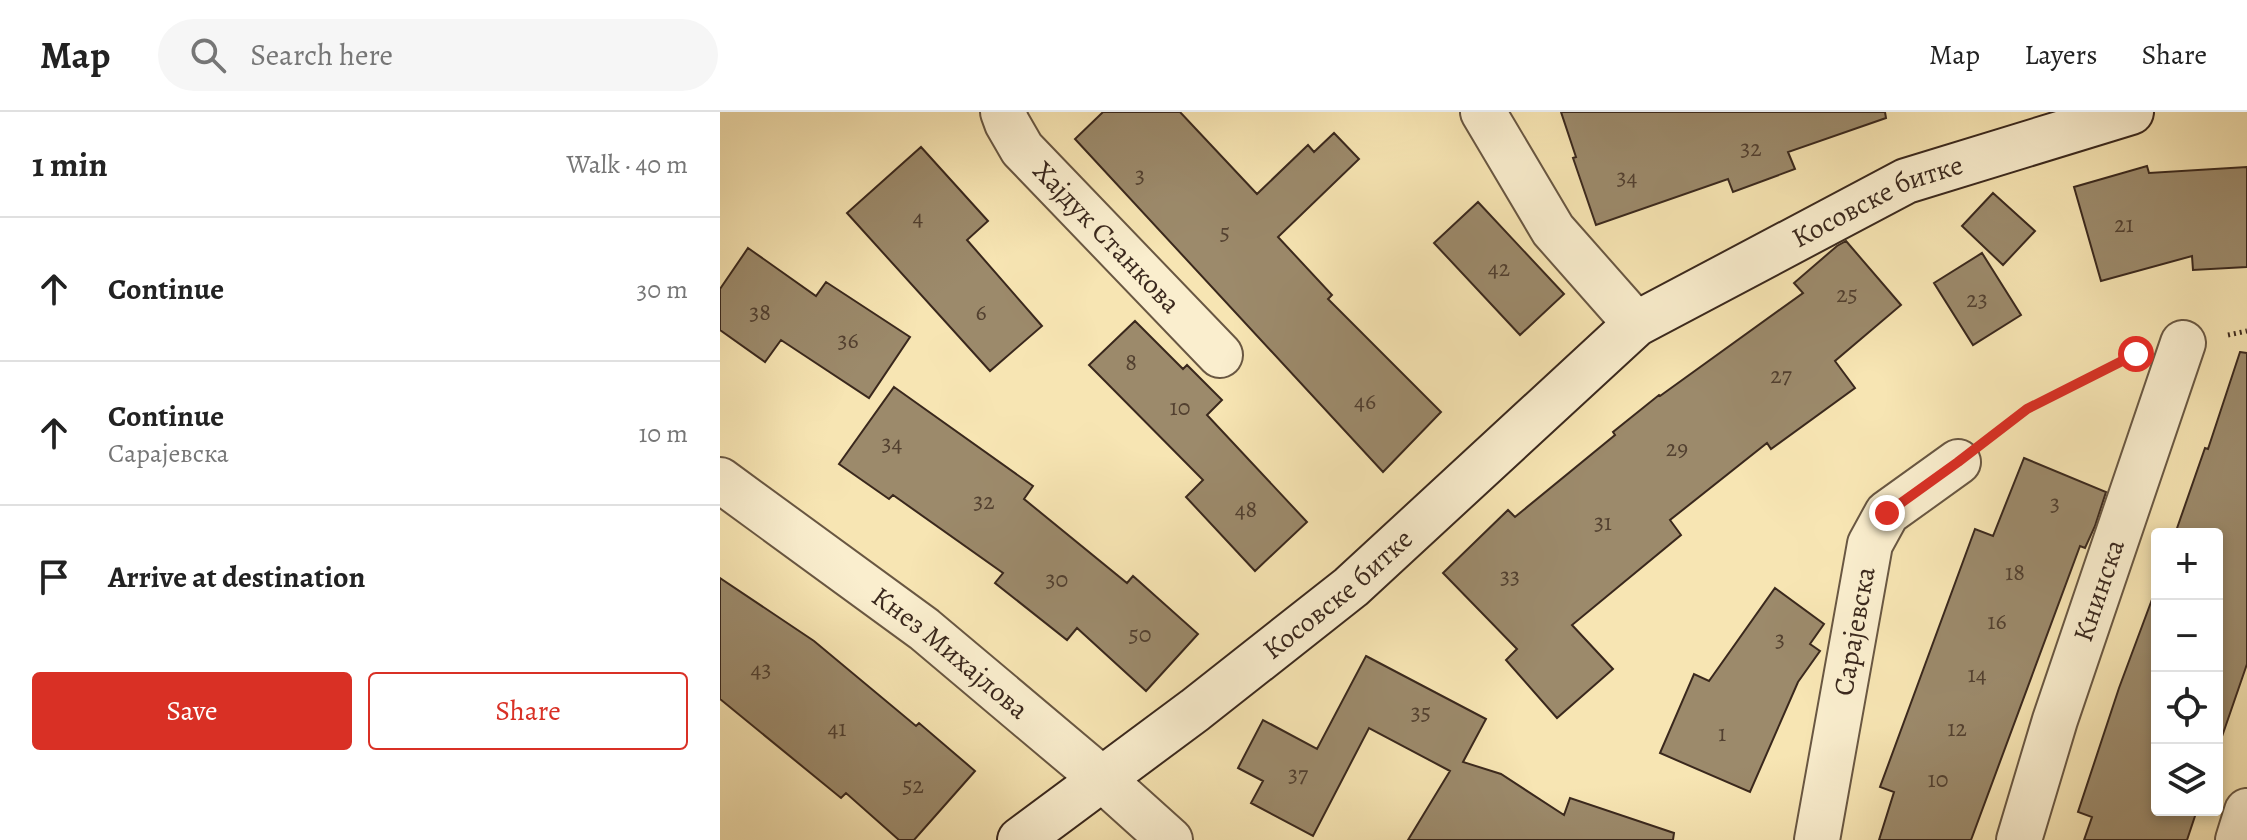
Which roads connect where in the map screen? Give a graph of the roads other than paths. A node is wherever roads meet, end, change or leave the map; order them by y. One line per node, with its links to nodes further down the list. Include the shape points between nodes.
1 (1003, 112): 6 (street, Хајдук Станкова, via 1022,149)
2 (1483, 112): 4 (street, via 1553,230)
3 (2131, 112): 4 (street, Косовске битке, via 1906,181)
4 (1636, 324): 9 (street, Косовске битке, via 1351,587)
5 (2183, 343): 14 (street, Книнска)
6 (1220, 355)
7 (1958, 462): 13 (street, Сарајевска, via 1887,513 1870,544)
8 (720, 480): 9 (street, Кнез Михајлова, via 924,629)
9 (1101, 778): 11 (street, Косовске битке); 12 (street, Кнез Михајлова)
10 (2247, 811): 15 (street)
11 (1020, 840)
12 (1170, 840)
13 (1817, 840)
14 (2019, 840)
15 (2238, 840)

